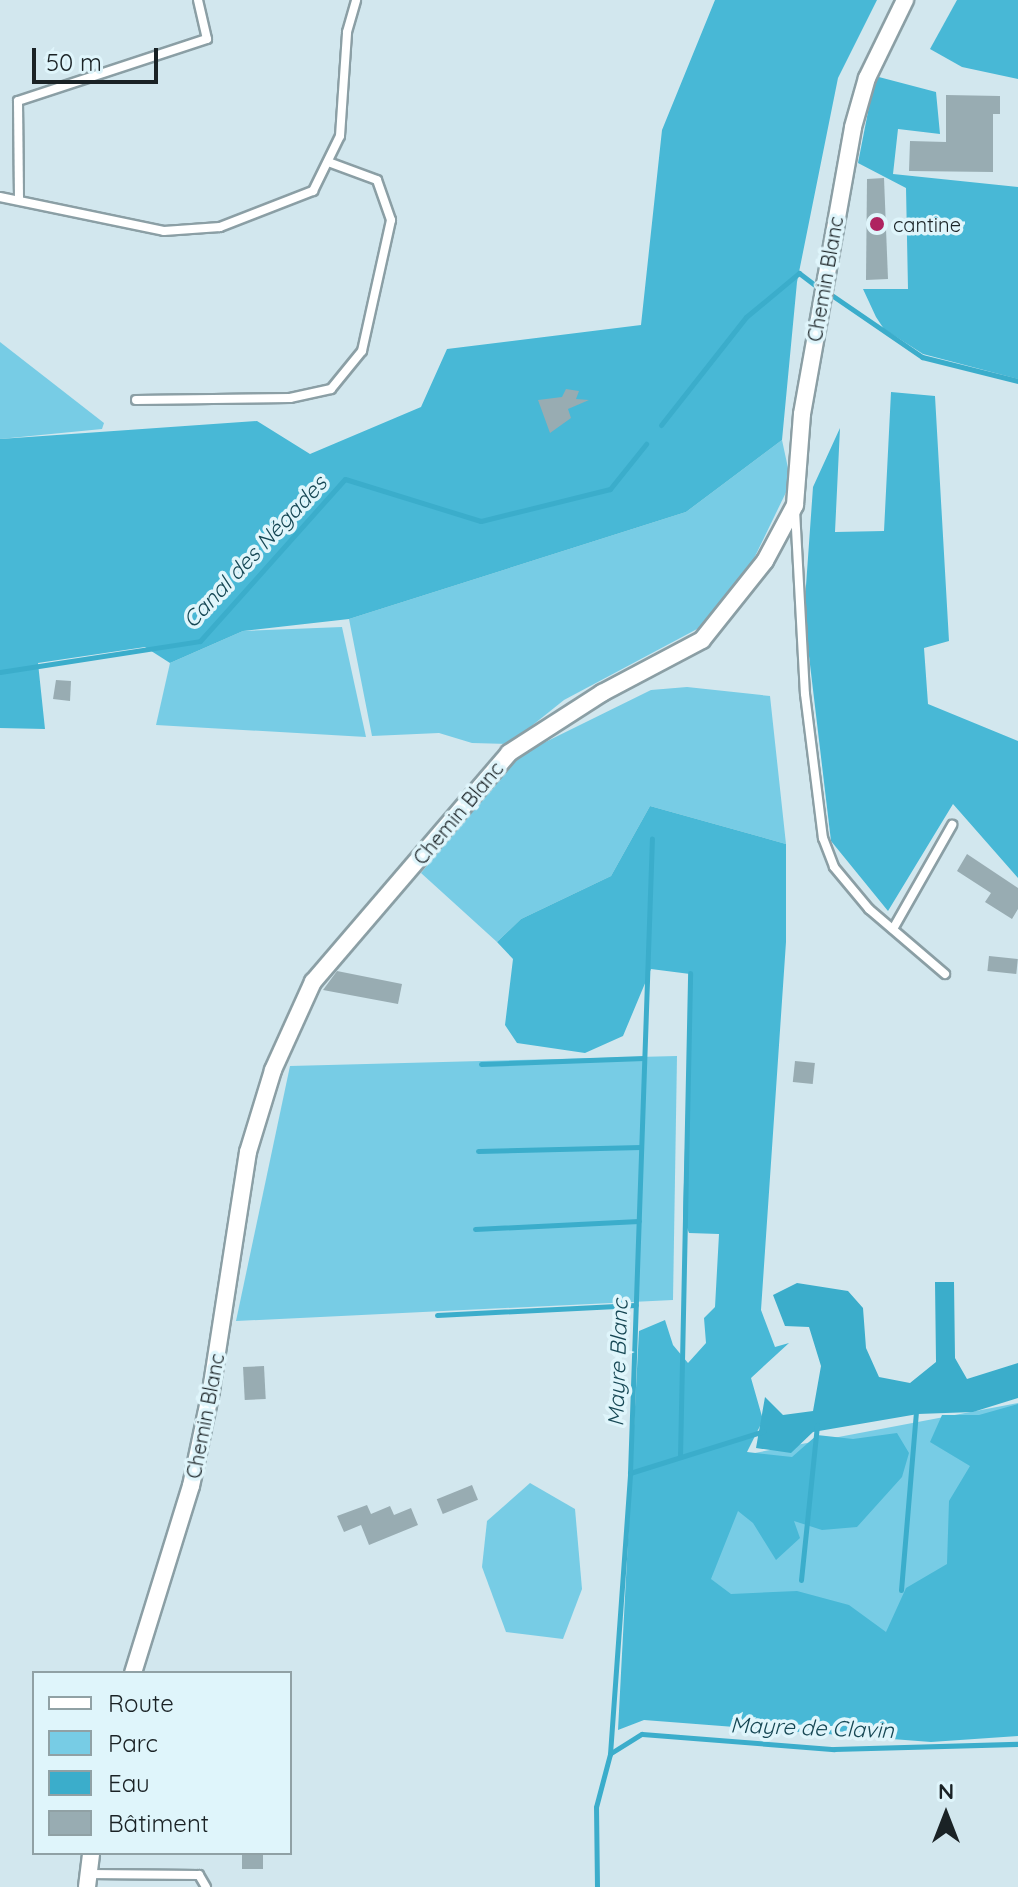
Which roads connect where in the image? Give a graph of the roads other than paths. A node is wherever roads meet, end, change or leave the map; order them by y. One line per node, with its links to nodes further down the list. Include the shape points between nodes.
1 (198, 0): 6 (lane, via 207,39 80,85 18,101)
2 (356, 0): 4 (lane, via 347,32 340,136)
3 (905, 0): 8 (street, Chemin Blanc, via 867,78 853,127 802,414)
4 (328, 162): 6 (lane, via 313,191 220,227 164,231); 7 (lane, via 377,180 391,220 362,351 331,389 304,395)
5 (0, 197): 6 (lane)
6 (19, 198)
7 (136, 400)
8 (795, 505): 10 (lane, via 805,694 823,838 834,867); 12 (street, Chemin Blanc, via 765,561 702,640 602,693 509,753 313,982 273,1070 248,1152 191,1486)
9 (952, 825): 10 (lane)
10 (893, 929): 11 (lane)
11 (945, 974)
12 (134, 1671)
13 (91, 1855): 14 (street)
14 (88, 1880): 15 (lane, via 199,1875)
15 (206, 1887)

